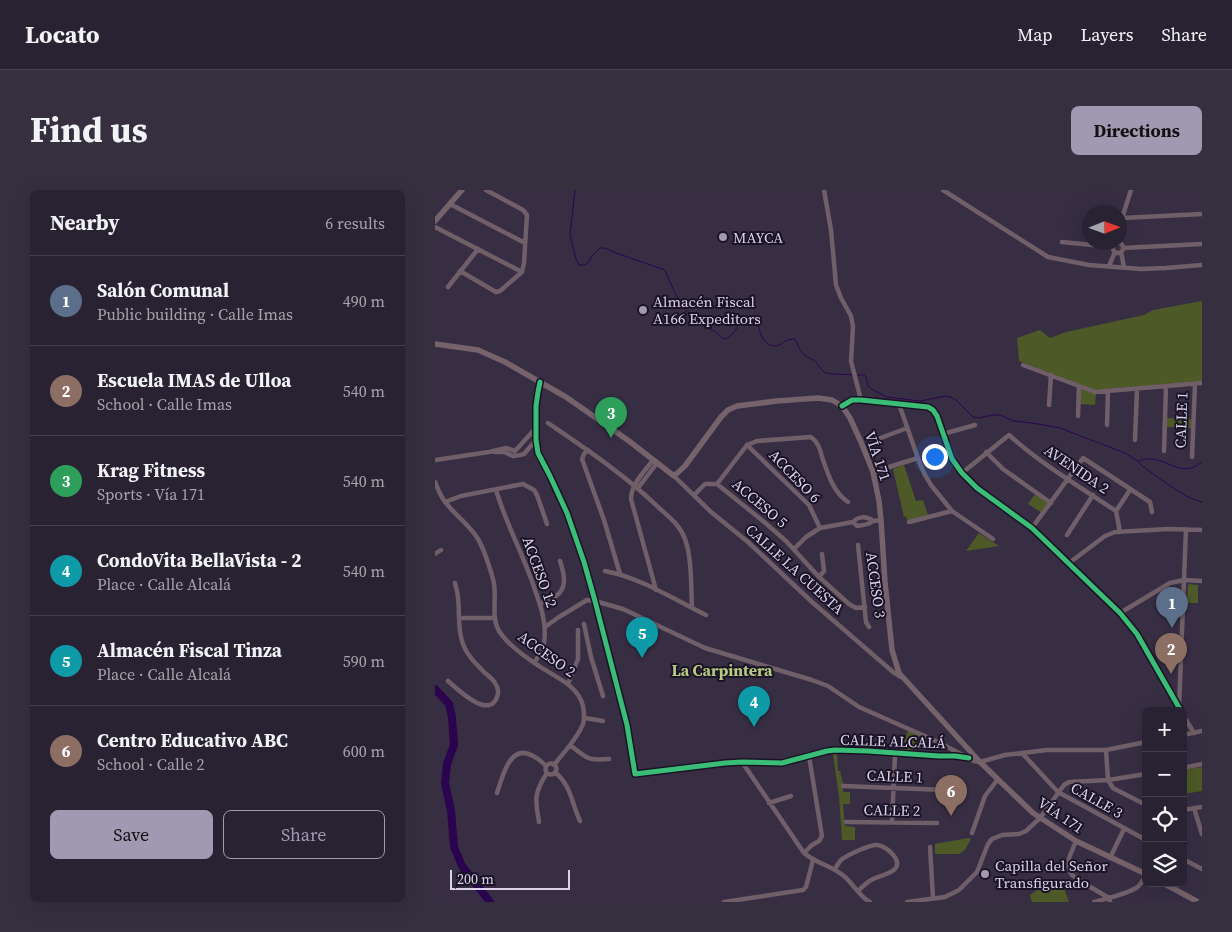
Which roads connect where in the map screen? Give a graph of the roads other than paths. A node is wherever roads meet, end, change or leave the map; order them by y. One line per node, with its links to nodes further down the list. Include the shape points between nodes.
1 (463, 190): 6 (main road)
2 (486, 190): 13 (street, via 527,215)
3 (825, 190): 37 (street, via 836,285 851,316 851,361)
4 (943, 190): 22 (street, via 1044,255)
5 (1131, 190): 7 (street)
6 (450, 204): 10 (main road); 13 (street)
7 (1126, 205)
8 (1202, 214): 9 (street)
9 (1127, 218)
10 (435, 221)
11 (435, 227): 16 (street)
12 (1062, 242): 15 (street)
13 (525, 243): 25 (street)
14 (1202, 244): 20 (street)
15 (1082, 245)
16 (478, 249): 24 (street); 25 (street)
17 (1114, 250): 22 (street)
18 (1115, 250): 19 (street, via 1118,253)
19 (1122, 250): 23 (street)
20 (1127, 250)
21 (1202, 265): 23 (street)
22 (1109, 266): 23 (street)
23 (1124, 267)
24 (460, 271): 25 (street, via 496,292); 26 (street)
25 (522, 272)
26 (448, 287)
27 (435, 344): 30 (main road, via 489,354)
28 (1023, 365): 29 (street)
29 (1051, 375): 33 (street); 39 (street)
30 (540, 382): 45 (street); 59 (main road)
31 (1195, 384): 32 (street); 34 (street); 56 (street, CALLE 1)
32 (1202, 384)
33 (1079, 386): 36 (street, via 1095,392); 41 (street)
34 (1166, 386): 35 (street); 53 (street)
35 (1137, 388): 36 (street); 50 (street)
36 (1108, 391): 44 (street)
37 (861, 400): 38 (street); 40 (street, via 852,400)
38 (899, 404): 46 (street); 47 (street, via 933,410)
39 (1049, 405)
40 (842, 406): 60 (main road, VÍA 171); 62 (main road, via 832,400 818,398 737,406 721,417)
41 (1078, 416)
42 (548, 423): 52 (street)
43 (975, 425): 47 (street)
44 (1107, 425)
45 (535, 428): 49 (street); 54 (street, via 515,451 506,448)
46 (907, 428): 48 (street); 57 (street)
47 (943, 434): 61 (street, via 952,459)
48 (878, 439)
49 (536, 440): 54 (street, via 520,456); 103 (street, via 538,453 567,513)
50 (1135, 440)
51 (747, 446): 65 (street, ACCESO 5); 72 (street, via 757,441 811,437 818,445 836,491); 82 (street, ACCESO 6, via 809,505)
52 (588, 450): 66 (street); 97 (street, via 582,459)
53 (1164, 451)
54 (489, 452): 58 (street)
55 (986, 452): 61 (street); 63 (street, AVENIDA 2, via 1009,435); 73 (street, via 1003,469)
56 (1192, 457)
57 (918, 458): 60 (street); 74 (street, via 931,485)
58 (435, 460)
59 (655, 461): 62 (main road); 66 (street)
60 (873, 472): 77 (main road, VÍA 171)
61 (962, 472): 83 (street, via 977,488)
62 (674, 476): 69 (street, CALLE LA CUESTA)
63 (1068, 478): 68 (street, via 1083,458); 70 (street, AVENIDA 2); 73 (street)
64 (435, 482): 71 (street, ACCESO 2)
65 (717, 484): 69 (street, via 705,484); 91 (street, ACCESO 5)
66 (636, 487): 102 (street, via 631,493 631,504); 106 (street, via 682,532 689,551)
67 (496, 490): 71 (street); 81 (street, via 523,484 529,487 537,495); 104 (street, ACCESO 12)
68 (1129, 490): 75 (street); 76 (street, via 1150,502)
69 (694, 495): 118 (street, CALLE LA CUESTA)
70 (1093, 496): 75 (street, AVENIDA 2); 87 (street)
71 (445, 502): 110 (street, ACCESO 2, via 477,538 484,552 493,581)
72 (848, 502)
73 (1051, 503): 83 (street)
74 (952, 510): 80 (street); 88 (street)
75 (1116, 511): 86 (street, AVENIDA 2)
76 (1152, 512)
77 (881, 520): 78 (street); 118 (main road, VÍA 171, via 892,650)
78 (873, 521): 79 (street, via 862,517); 79 (street, via 857,526)
79 (853, 522): 82 (street)
80 (909, 522)
81 (547, 524)
82 (820, 528): 91 (street)
83 (1032, 528): 95 (street)
84 (1187, 529): 85 (street); 86 (street); 99 (street)
85 (1202, 530)
86 (1120, 532): 95 (street, via 1105,536)
87 (1067, 535)
88 (993, 539)
89 (858, 545): 105 (street, ACCESO 3)
90 (441, 550): 92 (street)
91 (794, 550): 98 (street)
92 (435, 554)
93 (822, 554): 98 (street, via 824,571)
94 (561, 561): 104 (street, via 565,581 562,589)
95 (1069, 563): 107 (street)
96 (605, 571): 97 (street)
97 (620, 574): 102 (street)
98 (819, 576): 105 (street, via 852,606)
99 (1184, 580): 100 (street); 107 (street, via 1165,585); 123 (street)
100 (1202, 581)
101 (455, 583): 109 (street)
102 (656, 590): 106 (street)
103 (595, 601): 113 (street, via 587,600); 131 (street, via 623,609 705,648 828,686 859,707); 139 (street, CALLE ALCALÁ, via 627,725 635,774)
104 (540, 604): 113 (street, ACCESO 12)
105 (865, 607): 112 (street, ACCESO 3)
106 (692, 608): 108 (street)
107 (1119, 612): 122 (street, via 1137,634)
108 (706, 615)
109 (459, 618): 110 (street); 119 (street, via 460,634 467,652 495,682 498,696 492,705 482,705 463,695)
110 (495, 618): 117 (street, ACCESO 2, via 506,640)
111 (583, 624): 115 (street)
112 (869, 627)
113 (545, 628): 117 (street, ACCESO 12, via 543,648)
114 (578, 630): 116 (street)
115 (585, 635): 116 (street); 121 (street)
116 (578, 637): 120 (street, via 578,659)
117 (534, 663): 120 (street, ACCESO 2)
118 (901, 677): 140 (main road, VÍA 171)
119 (448, 681)
120 (568, 684): 124 (street, ACCESO 2, via 579,695)
121 (603, 696)
122 (1179, 707)
123 (1180, 707)
124 (585, 718): 126 (street); 130 (street)
125 (1187, 719): 127 (street)
126 (603, 721)
127 (1199, 732): 128 (street)
128 (1202, 738)
129 (1142, 743): 132 (street)
130 (570, 745): 138 (street, via 587,758); 142 (street)
131 (949, 748): 136 (street); 137 (street)
132 (1106, 750): 133 (street); 149 (street)
133 (1022, 753): 140 (street); 153 (street, CALLE 3)
134 (895, 754): 135 (street, CALLE ALCALÁ, via 835,750); 136 (street, CALLE ALCALÁ); 151 (street)
135 (809, 756): 139 (street, CALLE ALCALÁ, via 782,763); 173 (street, via 822,836)
136 (947, 756): 137 (street, CALLE ALCALÁ)
137 (969, 758): 140 (street)
138 (609, 759)
139 (742, 762): 156 (street)
140 (980, 762): 148 (main road, VÍA 171)
141 (1202, 764): 144 (street)
142 (554, 765): 143 (street); 145 (street)
143 (546, 766): 146 (street); 154 (street, via 535,756 516,755 508,763)
144 (1187, 767)
145 (555, 772): 146 (street); 162 (street, via 567,786)
146 (547, 773): 163 (street, via 537,791)
147 (1142, 775): 149 (street)
148 (998, 780): 161 (main road, VÍA 171); 168 (street, via 985,796)
149 (1108, 780): 153 (street, via 1069,782); 157 (street, via 1113,788)
150 (843, 786): 151 (street, CALLE 1)
151 (893, 788): 152 (street, CALLE 1); 165 (street)
152 (945, 790)
153 (1058, 792): 161 (street); 167 (street, CALLE 3)
154 (497, 794)
155 (791, 796): 156 (street)
156 (769, 803): 173 (street)
157 (1142, 804)
158 (1202, 807): 159 (street)
159 (1194, 808): 160 (street); 169 (street)
160 (1187, 809)
161 (1040, 818): 171 (main road, VÍA 171); 183 (street, via 1026,831 992,839 977,872 969,881 945,897)
162 (580, 821)
163 (539, 822)
164 (846, 822): 165 (street, CALLE 2)
165 (892, 822): 166 (street, CALLE 2)
166 (937, 823)
167 (1124, 828): 170 (street, CALLE 3); 174 (street)
168 (972, 833)
169 (1202, 834)
170 (1142, 838)
171 (1076, 842): 174 (main road, VÍA 171); 184 (street, via 1069,858 1072,875)
172 (930, 847): 183 (street)
173 (805, 853): 175 (street)
174 (1110, 858): 179 (main road, VÍA 171)
175 (813, 860): 177 (street); 185 (street, via 803,890)
176 (1187, 861): 178 (street)
177 (835, 869): 182 (street); 182 (street, via 841,860 874,844 889,849 896,868)
178 (1202, 869)
179 (1142, 873)
180 (1142, 882): 184 (street)
181 (1169, 887): 189 (main road)
182 (858, 891): 186 (street)
183 (933, 898): 187 (street)
184 (1109, 900): 188 (street)
185 (725, 902)
186 (870, 902)
187 (907, 902)
188 (1094, 902)
189 (1195, 902)

